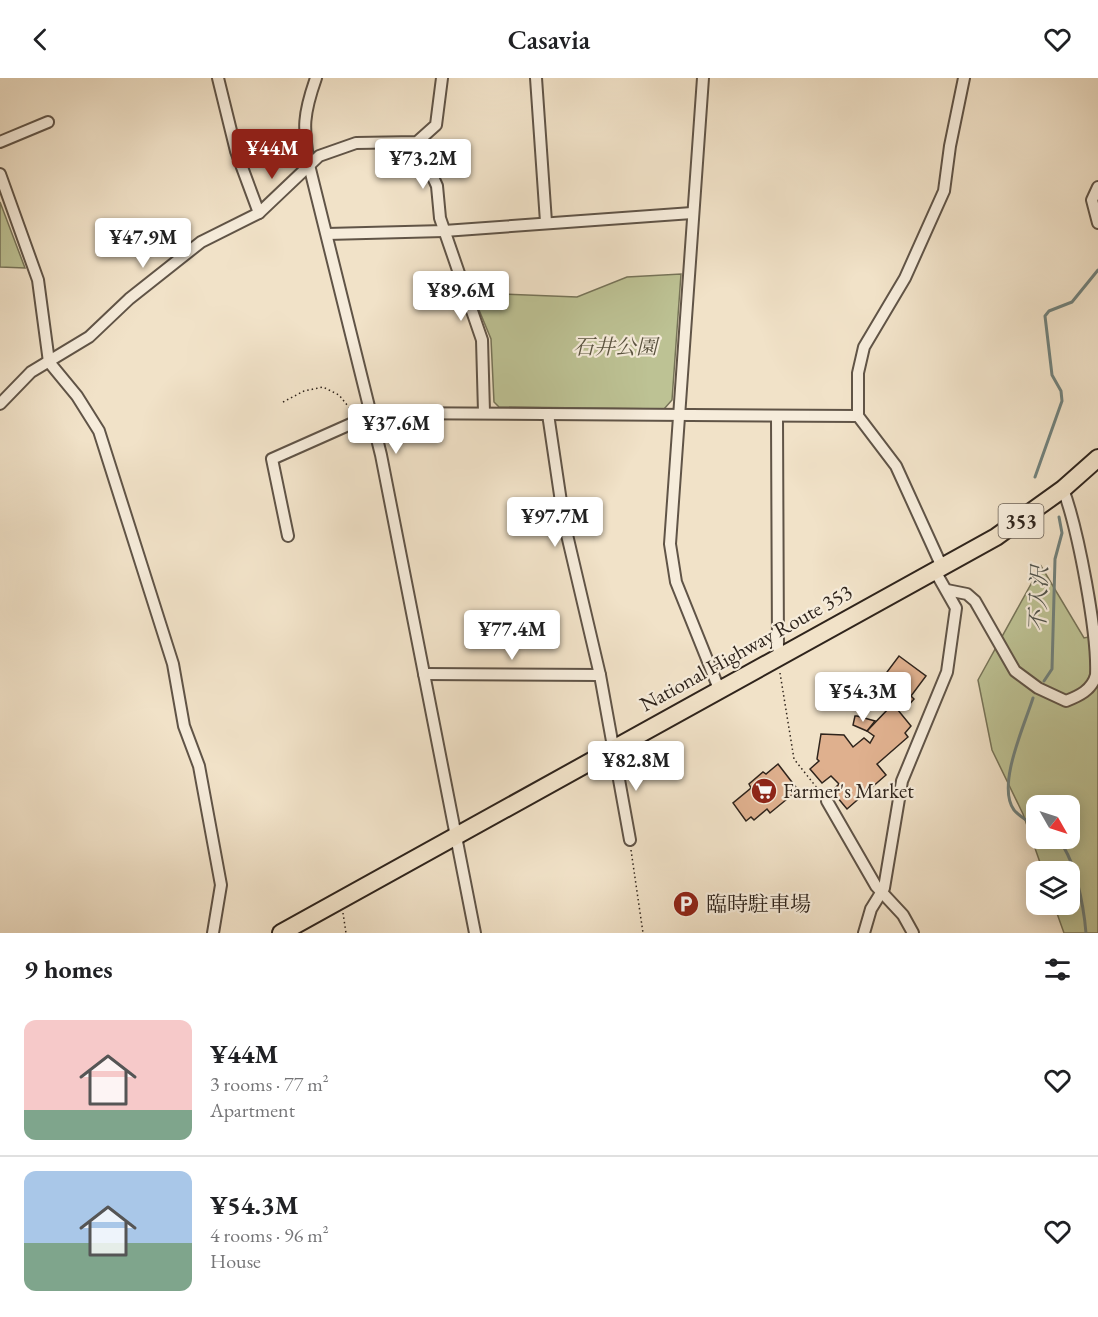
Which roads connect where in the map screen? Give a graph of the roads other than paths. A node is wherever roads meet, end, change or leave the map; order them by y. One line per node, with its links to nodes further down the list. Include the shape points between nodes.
1 (218, 78): 13 (street, via 236,151)
2 (316, 78): 10 (street, via 304,111)
3 (442, 78): 9 (street, via 436,125)
4 (536, 78): 15 (street)
5 (703, 78): 14 (street)
6 (964, 78): 25 (street, via 944,191 905,278 872,332 859,362)
7 (48, 122): 8 (street)
8 (0, 142)
9 (417, 142): 10 (street, via 357,143 326,152); 17 (street, via 437,186)
10 (309, 165): 13 (street); 18 (street)
11 (0, 174): 19 (street, via 38,280)
12 (1098, 187): 16 (street, via 1092,201)
13 (259, 213): 19 (street, via 201,242 89,336)
14 (693, 213): 15 (street); 23 (street)
15 (546, 222): 17 (street)
16 (1098, 223)
17 (444, 231): 18 (street); 21 (street, via 482,340)
18 (327, 234): 24 (street)
19 (49, 362): 20 (street, via 31,372); 41 (street, via 99,431 173,664 184,726 199,766 221,885)
20 (0, 404)
21 (484, 412): 22 (street); 24 (street)
22 (548, 414): 23 (street); 34 (street, via 564,522)
23 (679, 415): 26 (street); 35 (street, via 670,543 676,582)
24 (372, 416): 29 (street, via 272,459); 33 (street)
25 (858, 416): 26 (street); 30 (street, via 896,466)
26 (777, 418): 32 (street)
27 (1098, 458): 28 (highway, National Highway Route 353 / 353)
28 (1063, 489): 30 (highway, National Highway Route 353 / 353, via 996,537); 31 (street, via 1085,568 1095,628 1096,676 1080,696 1066,701 1024,680 975,601 967,594)
29 (288, 536)
30 (939, 569): 31 (street); 32 (highway, National Highway Route 353 / 353)
31 (947, 590): 40 (street, via 956,608 947,672 902,781)
32 (777, 657): 35 (highway, National Highway Route 353 / 353)
33 (424, 674): 34 (street); 38 (street)
34 (600, 675): 36 (street)
35 (719, 689): 36 (highway, National Highway Route 353 / 353)
36 (614, 748): 38 (highway, National Highway Route 353 / 353); 39 (street)
37 (827, 801): 40 (street)
38 (458, 834): 42 (highway, National Highway Route 353 / 353); 43 (street)
39 (630, 840)
40 (883, 892): 44 (street, via 871,909); 45 (street)
41 (213, 933)
42 (281, 933)
43 (475, 933)
44 (864, 933)
45 (913, 933)

